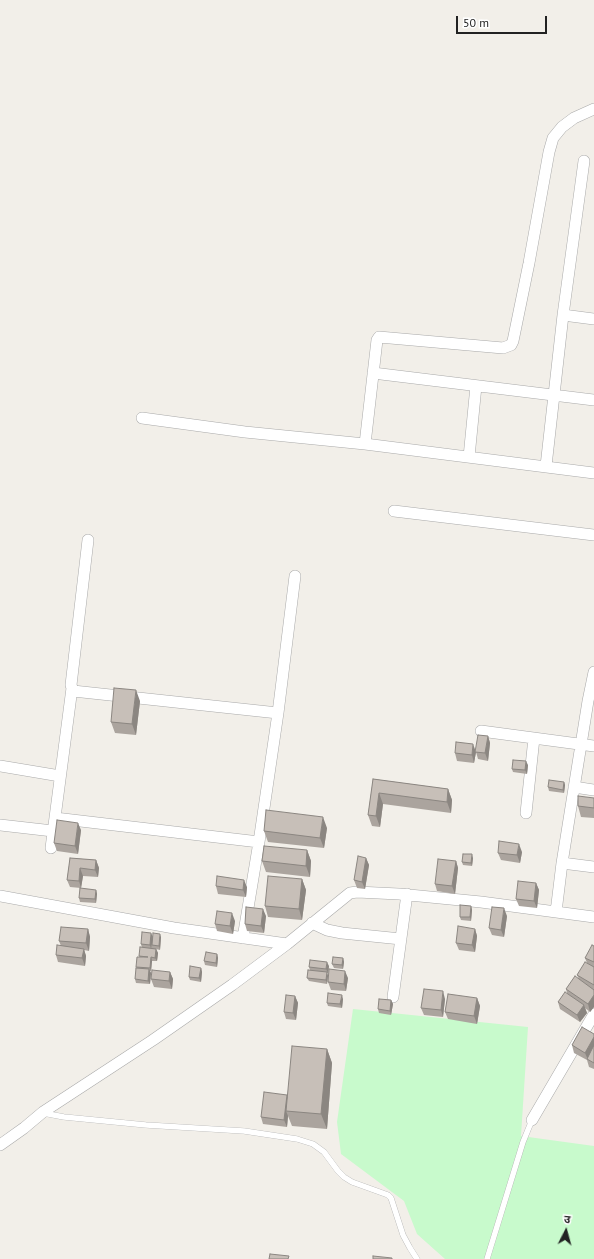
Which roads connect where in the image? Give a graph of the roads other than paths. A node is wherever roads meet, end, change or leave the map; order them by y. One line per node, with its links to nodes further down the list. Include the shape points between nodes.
1 (594, 109): 5 (street, via 574,118 553,138 511,345 503,348 379,337)
2 (584, 161): 3 (street)
3 (563, 315): 4 (street); 7 (street)
4 (594, 319)
5 (373, 373): 6 (street); 10 (street)
6 (476, 386): 7 (street); 11 (street)
7 (555, 395): 8 (street); 12 (street)
8 (594, 400)
9 (142, 418): 10 (street)
10 (365, 444): 11 (street)
11 (469, 456): 12 (street)
12 (546, 466): 13 (street)
13 (594, 473)
14 (394, 511): 15 (street)
15 (594, 535)
16 (88, 540): 19 (street)
17 (295, 576): 20 (street)
18 (594, 672): 23 (street)
19 (72, 688): 20 (street, via 76,692); 26 (street)
20 (278, 713): 33 (street)
21 (481, 732): 22 (street)
22 (534, 738): 23 (street); 29 (street)
23 (581, 744): 24 (street); 27 (street)
24 (594, 746)
25 (0, 766): 26 (street)
26 (60, 776): 30 (street)
27 (574, 787): 28 (street); 35 (street)
28 (594, 790)
29 (526, 813)
30 (55, 818): 32 (street); 33 (street)
31 (0, 825): 32 (street)
32 (53, 831): 34 (street)
33 (259, 842): 42 (street)
34 (51, 848)
35 (562, 863): 36 (street); 39 (street)
36 (594, 867)
37 (407, 894): 39 (street); 41 (street, via 350,893); 43 (street)
38 (0, 896): 42 (street)
39 (556, 912): 40 (street)
40 (594, 917)
41 (312, 923): 43 (street, via 342,933); 44 (street)
42 (243, 938): 44 (street)
43 (401, 939): 45 (street)
44 (287, 944): 48 (street, via 159,1036)
45 (394, 997)
46 (594, 1014): 47 (street)
47 (591, 1026): 49 (street)
48 (43, 1112): 50 (street); 51 (lane, via 64,1117 138,1124 244,1131 313,1144 324,1152 344,1177 391,1198 406,1242)
49 (532, 1120): 52 (lane)
50 (0, 1145)
51 (417, 1259)
52 (487, 1259)

